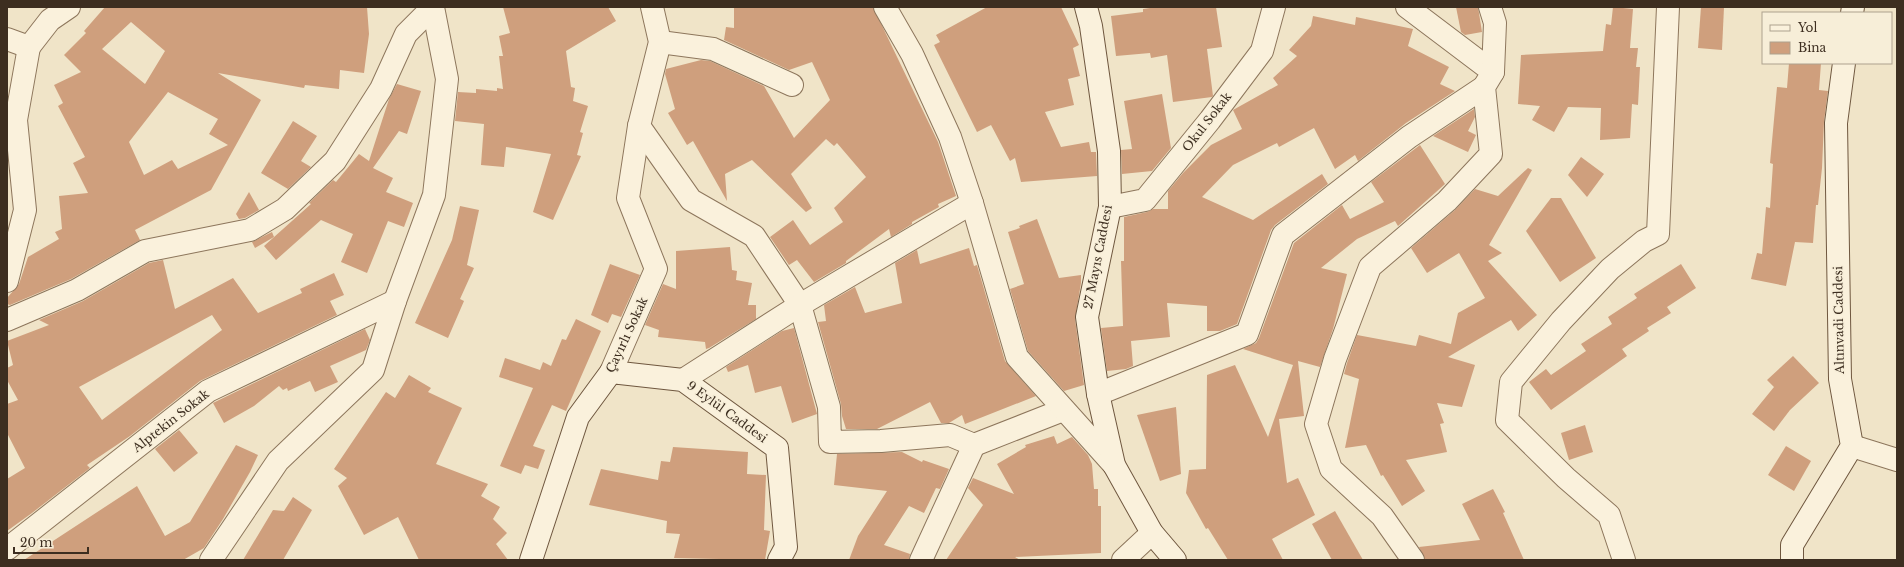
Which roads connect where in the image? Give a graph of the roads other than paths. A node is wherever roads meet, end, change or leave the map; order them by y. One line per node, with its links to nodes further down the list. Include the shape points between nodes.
1 (69, 7): 12 (street, via 50,20)
2 (433, 7): 21 (street, via 447,79 434,195); 23 (street, via 406,34 381,89 335,161 285,209 250,230 145,251 77,290)
3 (652, 7): 11 (street)
4 (885, 7): 18 (street, via 912,54 950,137)
5 (1086, 7): 19 (street, 27 Mayıs Caddesi, via 1092,26 1109,151)
6 (1274, 7): 19 (street, Okul Sokak, via 1262,51 1145,200)
7 (1407, 7): 14 (street)
8 (1490, 7): 14 (street, via 1495,23)
9 (1668, 7): 43 (street, via 1658,234 1644,241 1610,269 1551,333 1511,382 1508,420 1566,478 1609,515)
10 (7, 39): 12 (street)
11 (660, 42): 15 (street, via 713,49); 17 (street, Çayırlı Sokak)
12 (29, 47): 16 (street)
13 (1844, 64): 29 (street, Altınvadi Caddesi, via 1836,123 1840,379)
14 (1489, 79): 26 (street, via 1409,137 1284,235 1247,334); 42 (street, via 1491,154 1447,201 1370,267 1335,360 1316,424 1331,469 1382,516)
15 (792, 85)
16 (11, 121): 20 (street, via 25,210)
17 (640, 126): 22 (street, via 691,200 754,236); 24 (street, Çayırlı Sokak, via 628,198 656,269)
18 (972, 204): 22 (street); 27 (street, via 1017,358)
19 (1110, 207): 26 (street, 27 Mayıs Caddesi, via 1087,317)
20 (7, 281)
21 (395, 301): 34 (street, Alptekin Sokak, via 208,391); 35 (street, via 373,370 278,462)
22 (800, 305): 25 (street); 28 (street, via 829,407 830,442 950,436)
23 (7, 320)
24 (611, 372): 25 (street, 9 Eylül Caddesi); 32 (street, Çayırlı Sokak, via 578,417)
25 (683, 380): 38 (street, 9 Eylül Caddesi, via 777,448 786,547)
26 (1098, 394): 31 (street, 27 Mayıs Caddesi)
27 (1063, 410): 28 (street); 31 (street)
28 (974, 445): 39 (street)
29 (1852, 446): 30 (street); 44 (street, via 1792,545)
30 (1897, 460)
31 (1114, 465): 33 (street, 27 Mayıs Caddesi)
32 (540, 533): 36 (street); 37 (street, Çayırlı Sokak)
33 (1152, 534): 40 (street); 41 (street, 27 Mayıs Caddesi)
34 (7, 549)
35 (211, 560)
36 (520, 560)
37 (531, 560)
38 (780, 560)
39 (921, 560)
40 (1123, 560)
41 (1175, 560)
42 (1413, 560)
43 (1624, 560)
44 (1792, 560)

